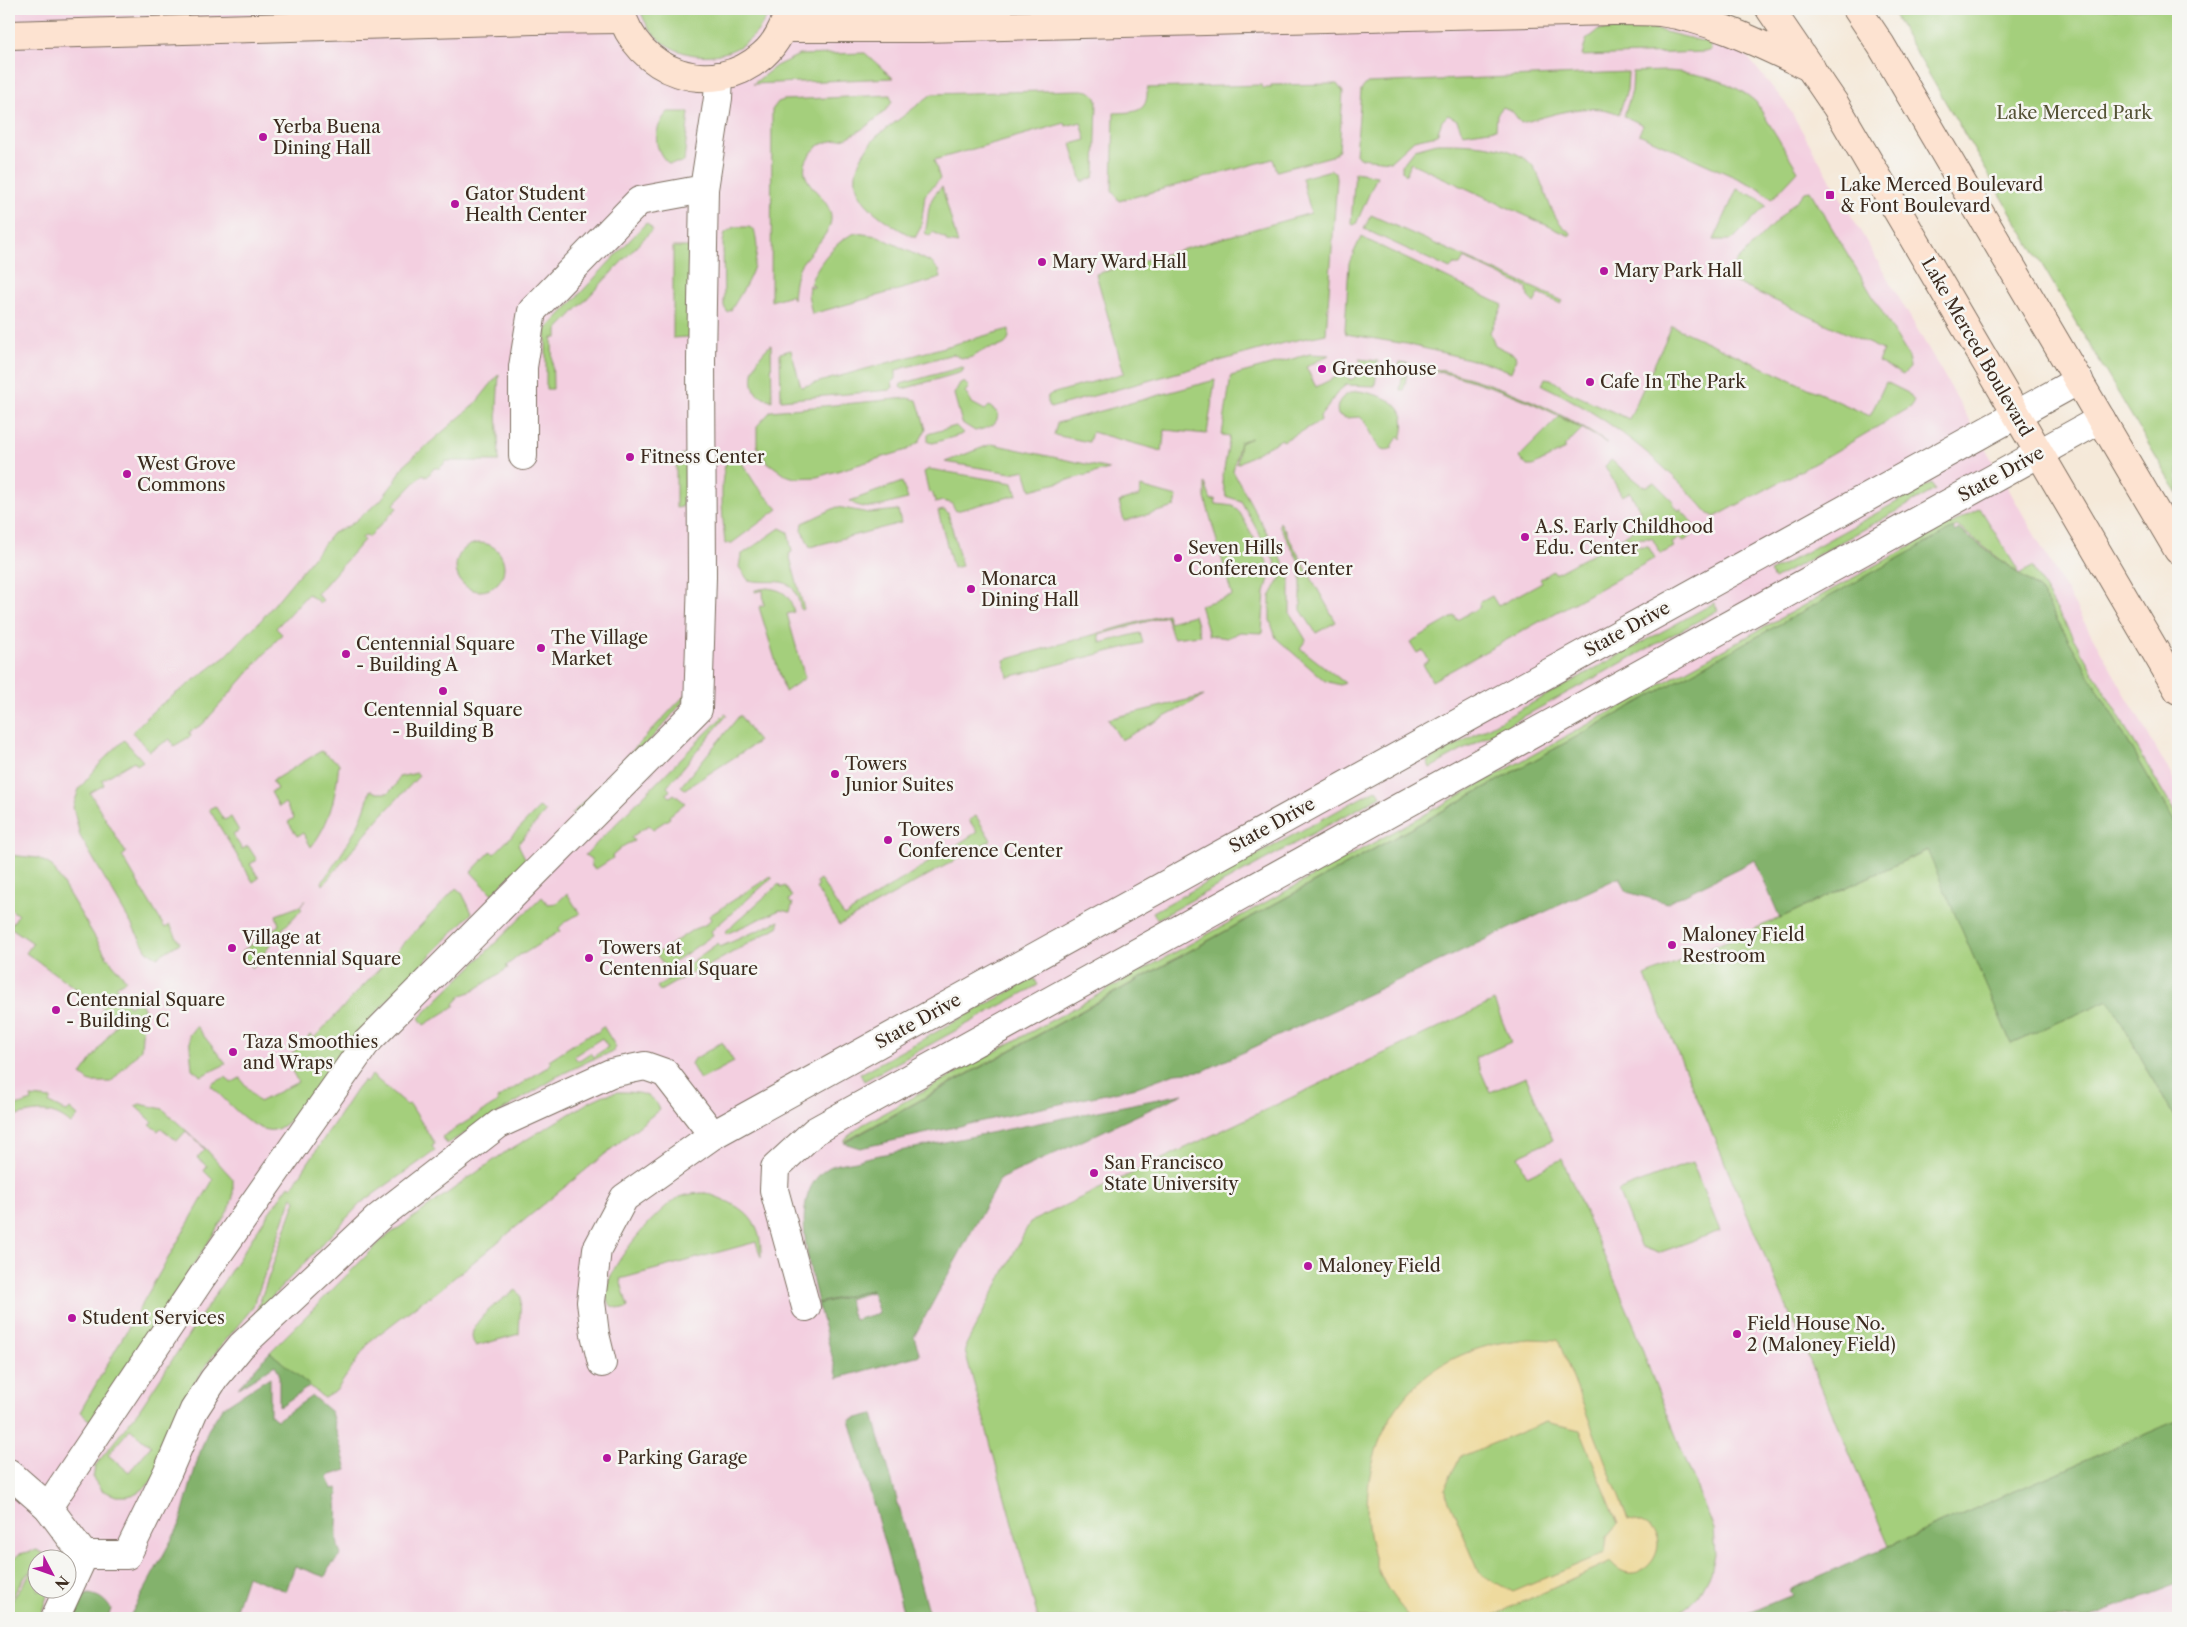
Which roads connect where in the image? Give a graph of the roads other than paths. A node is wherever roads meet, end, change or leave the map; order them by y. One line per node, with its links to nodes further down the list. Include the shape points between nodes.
1 (1770, 9): 7 (main road, Lake Merced Boulevard)
2 (1858, 9): 10 (main road)
3 (1619, 10): 5 (main road, via 932,27); 7 (main road, via 1661,12 1702,22)
4 (621, 14): 6 (main road); 8 (main road, via 637,46 662,66 690,76)
5 (787, 18): 8 (main road, via 764,55)
6 (9, 35)
7 (1812, 68): 11 (main road, Lake Merced Boulevard)
8 (720, 76): 9 (street)
9 (704, 189): 14 (street, via 639,201 532,311 523,367); 21 (street, via 698,709 366,1043)
10 (2078, 380): 11 (street, State Drive); 12 (main road)
11 (2016, 414): 13 (main road, Lake Merced Boulevard); 17 (street, State Drive)
12 (2101, 419): 13 (street, State Drive); 15 (main road)
13 (2039, 453): 16 (main road, Lake Merced Boulevard); 18 (street, State Drive, via 815,1131 774,1168 774,1190)
14 (523, 456)
15 (2178, 550)
16 (2178, 690)
17 (713, 1135): 19 (street, State Drive, via 624,1198 597,1249 591,1302); 22 (street, via 665,1073 645,1066 612,1073 499,1124 379,1217 241,1346 194,1410 127,1555)
18 (806, 1307)
19 (602, 1363)
20 (9, 1473): 21 (street)
21 (48, 1507): 22 (street)
22 (84, 1555): 23 (street)
23 (55, 1618)

